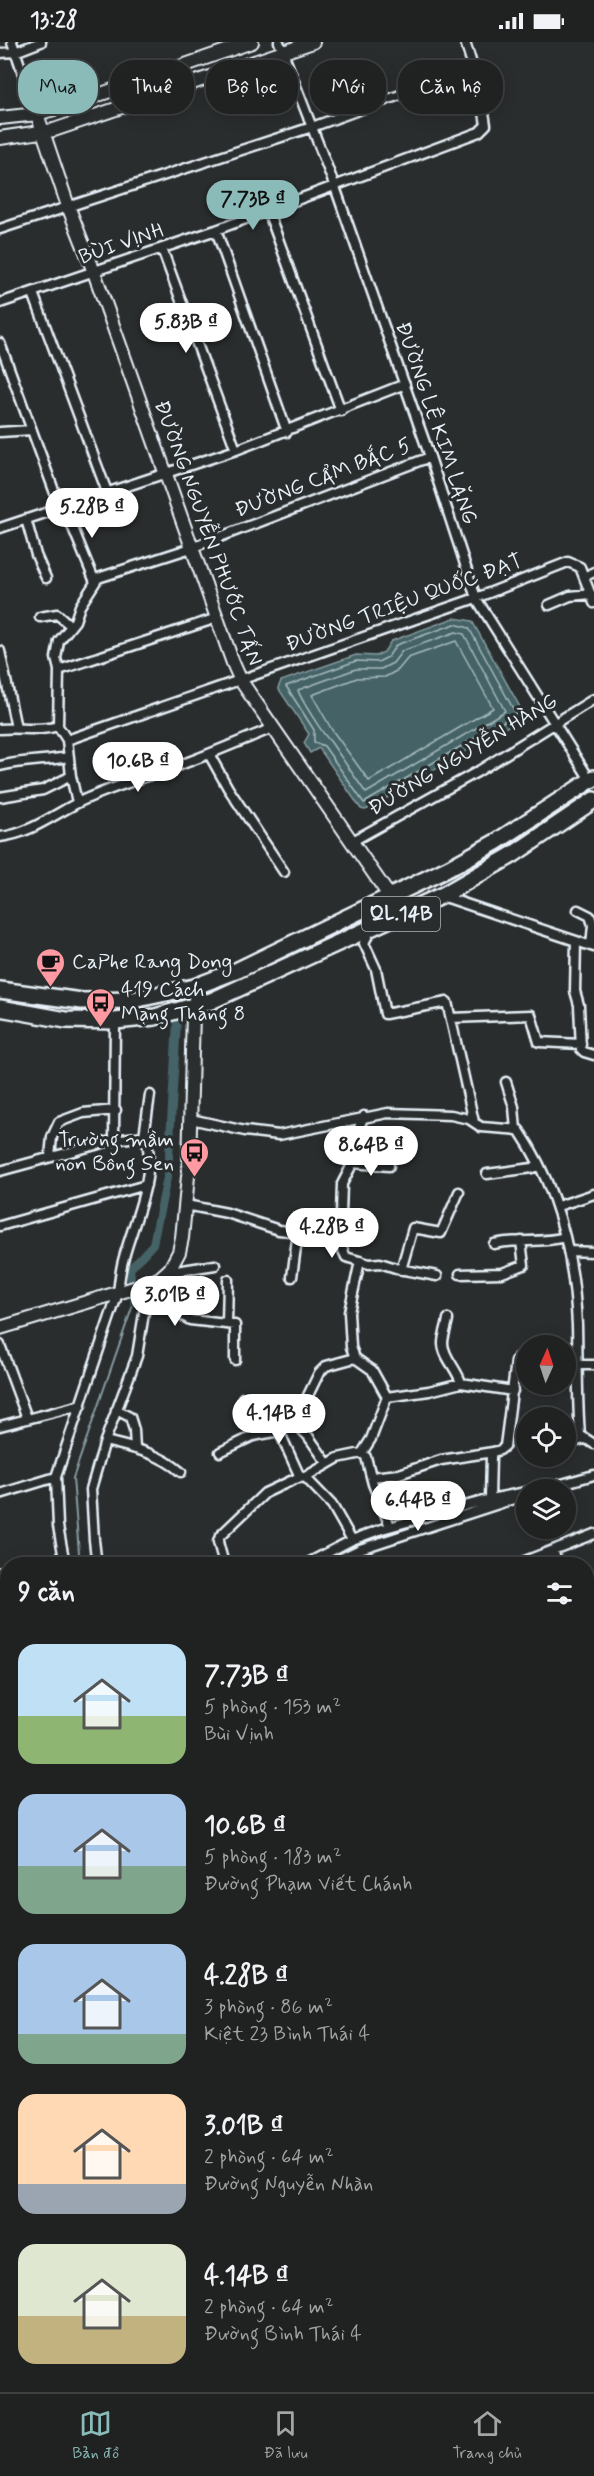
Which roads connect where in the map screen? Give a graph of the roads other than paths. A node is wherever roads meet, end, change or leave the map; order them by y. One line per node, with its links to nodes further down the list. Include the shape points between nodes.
1 (12, 42): 7 (street)
2 (41, 42): 7 (street)
3 (252, 42): 11 (street)
4 (313, 42): 6 (street)
5 (465, 42): 10 (street)
6 (281, 48): 16 (street, ĐƯỜNG LÊ KIM LĂNG); 17 (street)
7 (15, 52): 8 (street); 9 (street)
8 (0, 53)
9 (18, 60)
10 (471, 60)
11 (98, 94)
12 (398, 96): 16 (street)
13 (37, 114): 15 (street); 17 (street, ĐƯỜNG NGUYỄN PHƯỚC TẤN)
14 (484, 114): 19 (street, BÙI VỊNH, via 486,125 479,132)
15 (0, 118)
16 (312, 128): 19 (street, ĐƯỜNG LÊ KIM LĂNG); 20 (street)
17 (42, 133): 18 (street); 20 (street, ĐƯỜNG NGUYỄN PHƯỚC TẤN)
18 (0, 138)
19 (336, 187): 21 (street, BÙI VỊNH); 31 (street, ĐƯỜNG LÊ KIM LĂNG)
20 (68, 207): 22 (street); 25 (street, ĐƯỜNG NGUYỄN PHƯỚC TẤN)
21 (268, 212): 23 (street, BÙI VỊNH); 32 (street)
22 (0, 229)
23 (216, 230): 24 (street, BÙI VỊNH); 35 (street)
24 (162, 249): 25 (street, BÙI VỊNH); 36 (street)
25 (94, 272): 26 (street, BÙI VỊNH); 38 (street, ĐƯỜNG NGUYỄN PHƯỚC TẤN)
26 (33, 293): 27 (street, BÙI VỊNH); 39 (street)
27 (0, 303)
28 (0, 342): 30 (street)
29 (0, 372): 30 (street)
30 (12, 372): 33 (street)
31 (405, 384): 32 (street); 37 (street, ĐƯỜNG LÊ KIM LĂNG)
32 (341, 411): 35 (street)
33 (32, 430): 34 (street); 40 (street)
34 (0, 432)
35 (287, 432): 36 (street)
36 (236, 450): 38 (street)
37 (430, 456): 43 (street, ĐƯỜNG CẨM BẮC 5); 49 (street, ĐƯỜNG LÊ KIM LĂNG)
38 (165, 475): 39 (street); 43 (street, ĐƯỜNG NGUYỄN PHƯỚC TẤN)
39 (107, 492): 40 (street)
40 (62, 506): 41 (street); 47 (street)
41 (26, 519): 42 (street); 46 (street)
42 (0, 528)
43 (191, 549): 47 (street, ĐƯỜNG CẨM BẮC 5); 53 (street, ĐƯỜNG NGUYỄN PHƯỚC TẤN)
44 (594, 572): 45 (street)
45 (584, 577): 48 (street); 49 (street, ĐƯỜNG TRIỆU QUỐC ĐẠT, via 580,567 568,562)
46 (46, 578)
47 (95, 582): 54 (street)
48 (591, 594): 50 (street); 51 (street, via 570,596)
49 (476, 598): 57 (street, ĐƯỜNG TRIỆU QUỐC ĐẠT); 59 (street, ĐƯỜNG LÊ KIM LĂNG)
50 (594, 603)
51 (549, 605)
52 (40, 617): 54 (street, via 57,614)
53 (217, 618): 56 (street); 57 (street, ĐƯỜNG NGUYỄN PHƯỚC TẤN)
54 (71, 626): 56 (street, via 59,640)
55 (0, 651): 61 (street)
56 (59, 670): 60 (street)
57 (241, 681): 62 (street, ĐƯỜNG NGUYỄN PHƯỚC TẤN); 64 (street, ĐƯỜNG TRIỆU QUỐC ĐẠT)
58 (594, 699): 59 (street, ĐƯỜNG NGUYỄN HÀNG)
59 (554, 723): 69 (street, ĐƯỜNG LÊ KIM LĂNG); 74 (street, ĐƯỜNG NGUYỄN HÀNG, via 477,772)
60 (58, 726): 61 (street); 64 (street)
61 (16, 728): 63 (street)
62 (273, 728): 65 (street); 74 (street, ĐƯỜNG NGUYỄN PHƯỚC TẤN)
63 (0, 729)
64 (67, 740): 66 (street)
65 (208, 754): 72 (street); 75 (street)
66 (69, 757): 67 (street); 68 (street)
67 (0, 766)
68 (71, 776): 70 (street, via 44,790); 72 (street)
69 (593, 782): 77 (highway, QL.14B, via 496,842)
70 (0, 797)
71 (594, 801): 76 (highway, QL.14B)
72 (77, 802): 73 (street, via 28,828)
73 (0, 837)
74 (351, 842): 77 (street, ĐƯỜNG NGUYỄN PHƯỚC TẤN)
75 (284, 872)
76 (441, 896): 79 (highway, QL.14B); 81 (street)
77 (390, 897): 79 (street, ĐƯỜNG NGUYỄN PHƯỚC TẤN); 83 (highway, QL.14B)
78 (578, 910): 82 (street, via 590,916)
79 (399, 915): 80 (highway, QL.14B)
80 (371, 928): 85 (highway, QL.14B); 87 (street, via 364,943 376,969 384,1014 447,1002)
81 (576, 941): 82 (street); 89 (street, via 575,991)
82 (592, 947)
83 (194, 987): 84 (highway, QL.14B, via 133,1000 82,1001); 85 (street)
84 (0, 990)
85 (196, 1005): 88 (highway, QL.14B, via 155,1017); 95 (street, via 192,1013)
86 (0, 1008): 88 (highway, QL.14B, via 66,1020)
87 (451, 1018): 89 (street, via 531,1015 536,1038 541,1043); 96 (street)
88 (115, 1021): 93 (street)
89 (581, 1044): 90 (street, via 584,1052)
90 (594, 1056)
91 (506, 1082): 97 (street)
92 (150, 1095): 98 (street)
93 (116, 1110): 99 (street); 100 (street, via 83,1113 60,1122 52,1137)
94 (363, 1116): 95 (street, via 279,1135); 96 (street, via 451,1115); 101 (street)
95 (191, 1119): 109 (street)
96 (474, 1122): 97 (street)
97 (517, 1130): 102 (street)
98 (144, 1136): 99 (street); 106 (street, via 148,1148)
99 (114, 1140): 100 (street)
100 (50, 1156): 104 (street)
101 (353, 1163): 103 (street); 112 (street, via 342,1184)
102 (539, 1165): 105 (street); 110 (street)
103 (389, 1166)
104 (0, 1171)
105 (487, 1174)
106 (146, 1185): 111 (street); 128 (street, via 122,1264)
107 (459, 1192): 122 (street, via 441,1233 413,1228)
108 (594, 1194): 110 (street)
109 (186, 1204): 113 (street); 121 (street)
110 (558, 1206): 114 (street)
111 (0, 1226)
112 (340, 1230): 113 (street); 119 (street, via 340,1244 346,1257)
113 (298, 1232): 125 (street)
114 (565, 1237): 115 (street); 117 (street)
115 (521, 1241): 116 (street); 123 (street, via 524,1265 502,1273)
116 (494, 1244)
117 (568, 1251): 118 (street); 132 (street)
118 (594, 1252)
119 (360, 1261): 122 (street); 134 (street, via 349,1312)
120 (215, 1265): 121 (street)
121 (174, 1268): 127 (street); 130 (street, via 179,1280 181,1315 190,1320)
122 (401, 1269): 124 (street)
123 (460, 1274)
124 (436, 1276)
125 (292, 1277)
126 (228, 1280): 130 (street)
127 (142, 1286): 128 (street); 144 (street, via 146,1300 137,1356)
128 (121, 1292): 131 (street); 143 (street)
129 (448, 1319): 139 (street, via 443,1344)
130 (231, 1324): 135 (street)
131 (0, 1328)
132 (577, 1343): 137 (street)
133 (0, 1345): 145 (street)
134 (354, 1358): 141 (street, via 372,1370); 146 (street, via 327,1366 315,1379)
135 (235, 1360)
136 (516, 1361): 140 (street)
137 (577, 1365): 138 (street); 150 (street, via 580,1435)
138 (594, 1365)
139 (461, 1383): 140 (street); 141 (street)
140 (513, 1391): 156 (street, via 505,1446)
141 (387, 1397): 157 (street)
142 (243, 1398): 149 (street)
143 (81, 1405): 145 (street); 161 (street)
144 (116, 1410): 151 (street); 154 (street, via 130,1417)
145 (27, 1418): 147 (street)
146 (295, 1422): 148 (street); 158 (street)
147 (0, 1426)
148 (279, 1431): 149 (street); 162 (street)
149 (268, 1433): 155 (street)
150 (585, 1439): 152 (street); 153 (street)
151 (105, 1441): 154 (street); 174 (street, via 91,1488)
152 (576, 1441)
153 (594, 1444)
154 (135, 1449): 159 (street, via 169,1462)
155 (220, 1452)
156 (493, 1452): 163 (street); 168 (street)
157 (362, 1453): 158 (street); 163 (street)
158 (327, 1463): 162 (street)
159 (181, 1473)
160 (594, 1475): 164 (street)
161 (56, 1477): 165 (street); 173 (street)
162 (302, 1477): 171 (street, via 332,1505); 175 (street, via 265,1493 220,1536)
163 (372, 1477): 169 (street)
164 (576, 1480)
165 (0, 1494)
166 (516, 1495): 168 (street)
167 (516, 1498): 177 (street)
168 (490, 1499): 169 (street)
169 (390, 1526): 171 (street)
170 (594, 1534): 172 (street)
171 (352, 1540): 176 (street)
172 (553, 1550): 178 (street); 179 (street)
173 (64, 1557)
174 (96, 1557)
175 (222, 1557)
176 (319, 1557)
177 (343, 1557)
178 (535, 1557)
179 (556, 1557)

